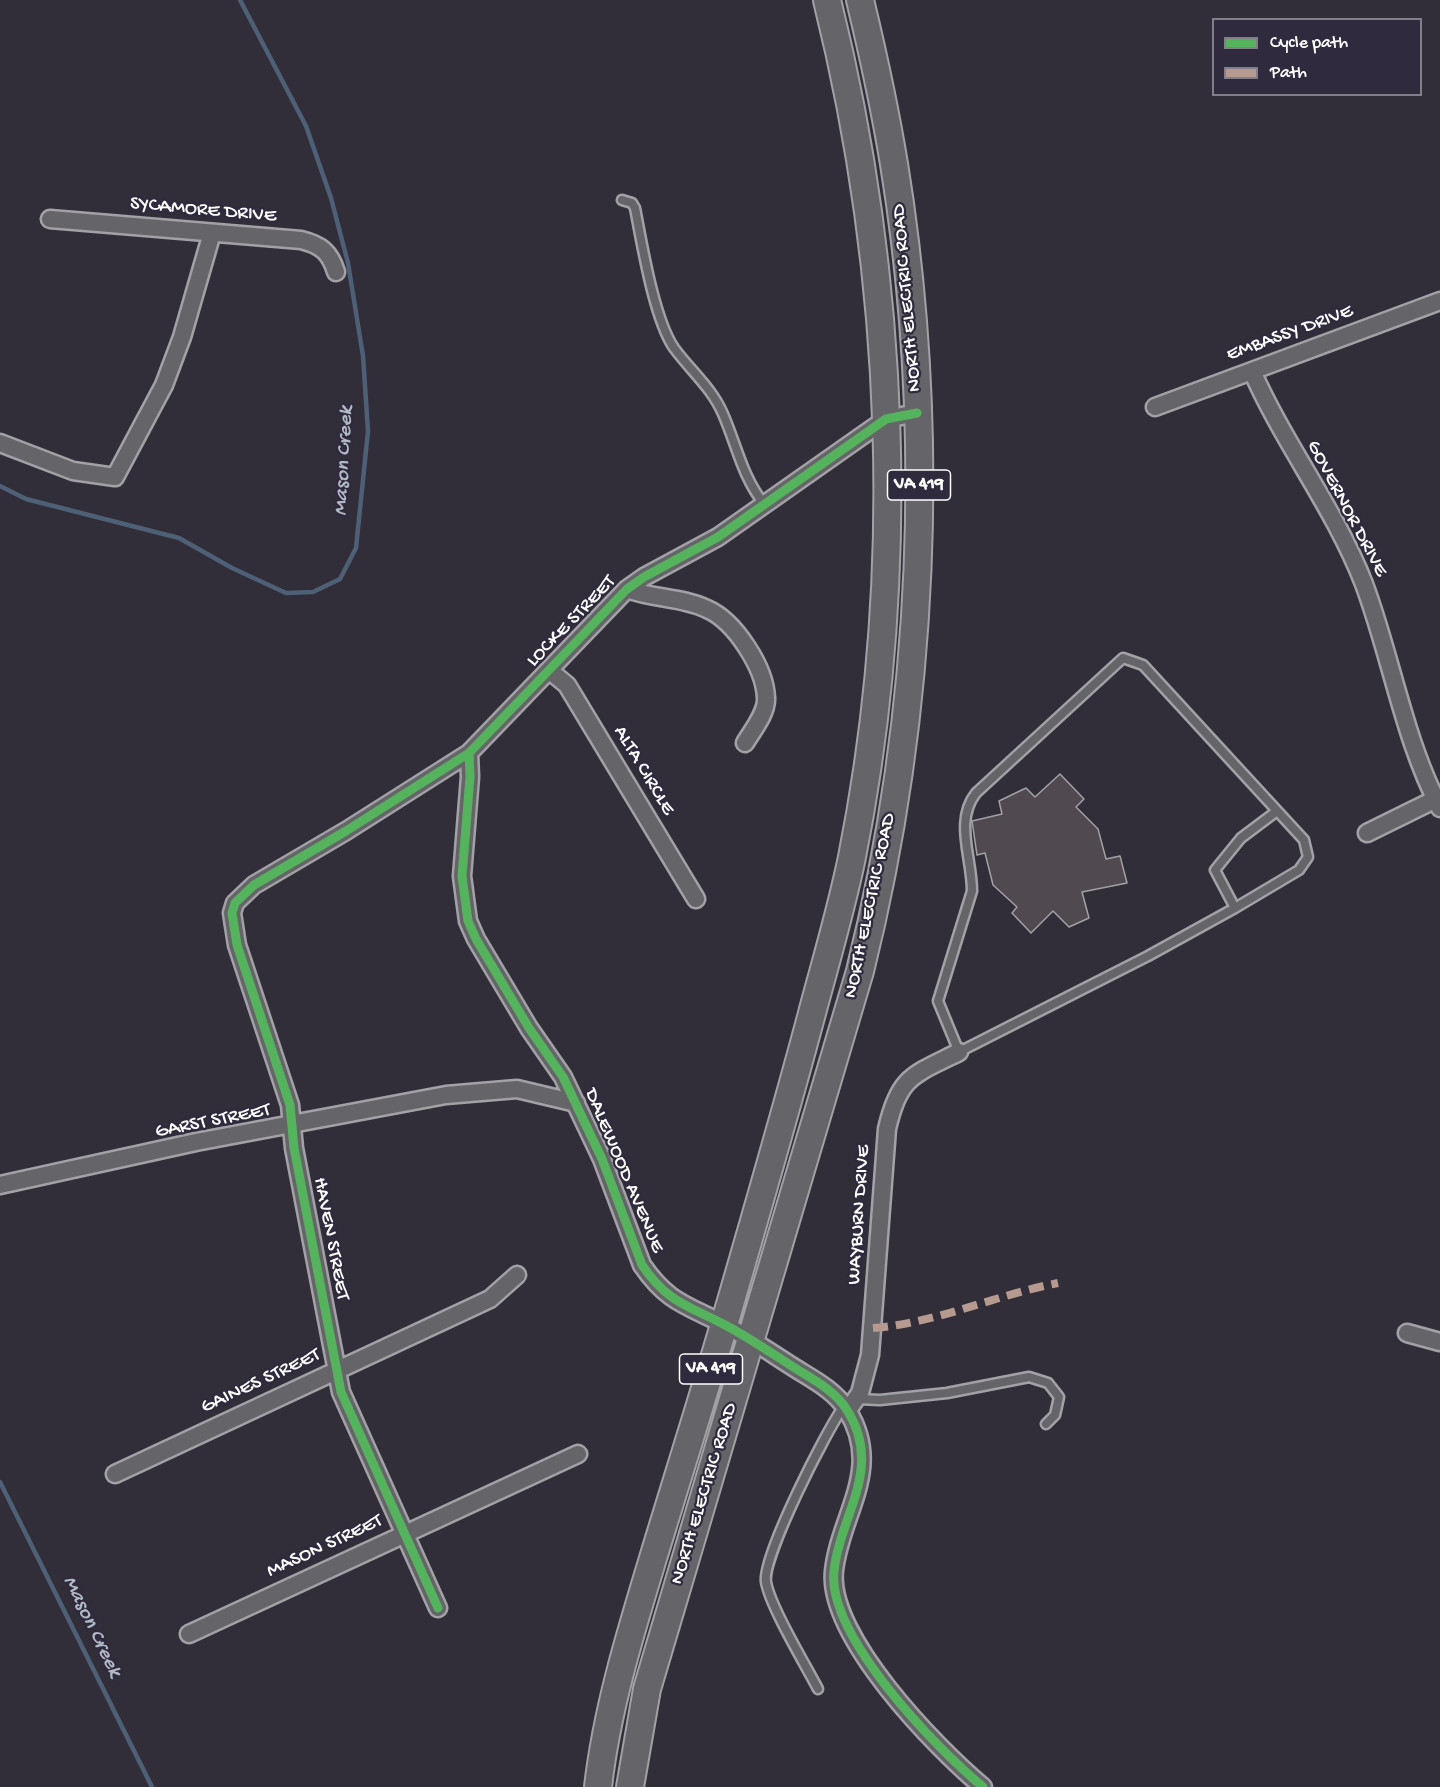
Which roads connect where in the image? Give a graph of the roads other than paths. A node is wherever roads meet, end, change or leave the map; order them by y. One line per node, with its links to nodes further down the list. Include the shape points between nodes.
1 (827, 0): 11 (main road, NORTH ELECTRIC ROAD / VA 419, via 864,178)
2 (860, 0): 10 (main road, NORTH ELECTRIC ROAD / VA 419, via 894,165 905,247)
3 (622, 200): 13 (lane, via 635,208 645,262 667,334 716,399 744,473)
4 (50, 219): 5 (street, SYCAMORE DRIVE)
5 (212, 233): 6 (street, SYCAMORE DRIVE, via 316,244 332,259); 12 (street, via 164,385 115,477 73,471)
6 (336, 273)
7 (1440, 301): 8 (street, EMBASSY DRIVE)
8 (1252, 371): 9 (street, EMBASSY DRIVE); 18 (street, GOVERNOR DRIVE, via 1268,408 1347,546 1364,584 1424,774)
9 (1155, 407)
10 (917, 413): 11 (street, LOCKE STREET); 31 (main road, NORTH ELECTRIC ROAD / VA 419, via 914,615 908,695 885,857 860,971)
11 (886, 418): 13 (street, LOCKE STREET); 29 (main road, NORTH ELECTRIC ROAD / VA 419, via 883,600 867,768 852,859)
12 (0, 443)
13 (764, 504): 14 (street, LOCKE STREET, via 718,537)
14 (627, 589): 15 (street, LOCKE STREET); 16 (street, via 706,608 740,637 754,662 766,699)
15 (550, 671): 17 (street, LOCKE STREET); 22 (street, ALTA CIRCLE, via 567,686)
16 (745, 743)
17 (469, 753): 21 (street, LOCKE STREET); 25 (street, DALEWOOD AVENUE, via 462,876 468,921)
18 (1439, 802): 20 (street)
19 (1277, 810): 23 (lane, via 1241,838 1215,870); 23 (lane, via 1304,840 1308,857 1299,870); 24 (lane, via 1143,665 1123,658 966,805 964,823 972,891 938,1001)
20 (1367, 833)
21 (266, 879): 26 (street, HAVEN STREET, via 235,903 233,930)
22 (696, 899)
23 (1235, 908): 24 (lane)
24 (958, 1052): 34 (street, WAYBURN DRIVE, via 900,1087 891,1109 870,1355 867,1371)
25 (576, 1103): 26 (street, GARST STREET, via 540,1092 490,1090); 29 (street, DALEWOOD AVENUE, via 642,1265 667,1296)
26 (293, 1124): 27 (street, GARST STREET); 33 (street, HAVEN STREET, via 294,1148)
27 (0, 1185)
28 (517, 1275): 33 (street, GAINES STREET, via 490,1299)
29 (724, 1324): 31 (street, DALEWOOD AVENUE); 42 (main road, NORTH ELECTRIC ROAD / VA 419, via 612,1702)
30 (1407, 1333): 32 (street)
31 (751, 1340): 34 (street, DALEWOOD AVENUE); 43 (main road, NORTH ELECTRIC ROAD / VA 419, via 647,1689)
32 (1440, 1342)
33 (337, 1370): 37 (street, GAINES STREET); 38 (street, HAVEN STREET, via 340,1392)
34 (849, 1405): 35 (lane, via 947,1393 1029,1377 1048,1383 1059,1397 1055,1415); 41 (lane, via 811,1463 766,1576 770,1594); 44 (street, DALEWOOD AVENUE, via 862,1459 856,1500 834,1572 840,1607 854,1637 888,1688 928,1737)
35 (1046, 1424)
36 (578, 1454): 38 (street, MASON STREET)
37 (115, 1473)
38 (404, 1534): 39 (street, HAVEN STREET); 40 (street, MASON STREET)
39 (438, 1608)
40 (189, 1634)
41 (818, 1689)
42 (598, 1787)
43 (630, 1787)
44 (983, 1787)

